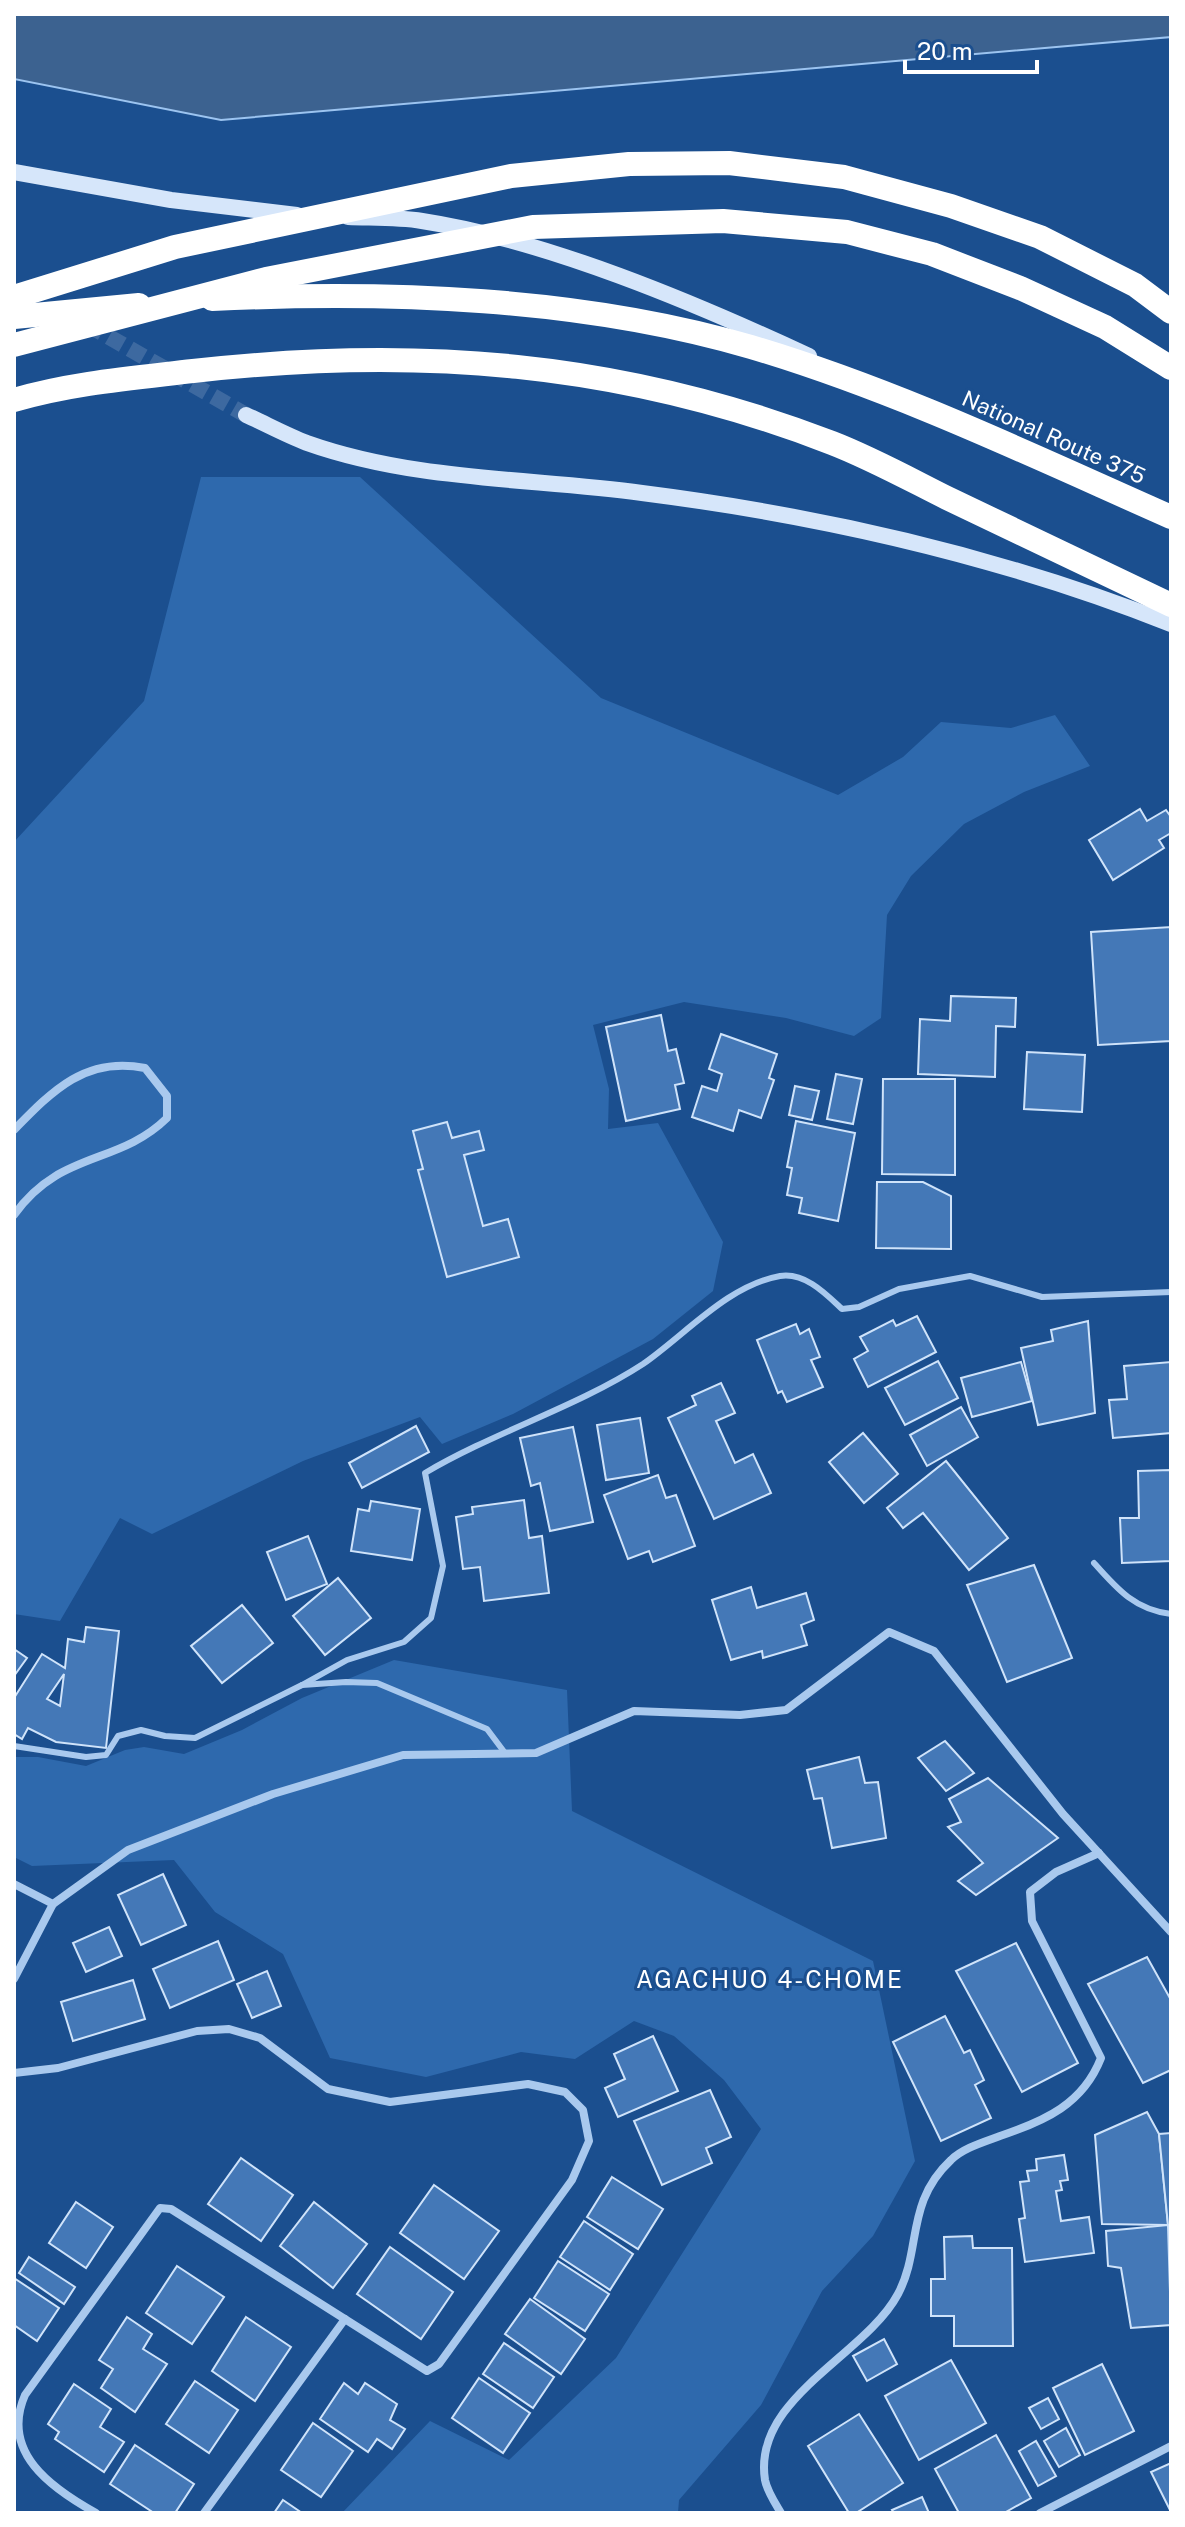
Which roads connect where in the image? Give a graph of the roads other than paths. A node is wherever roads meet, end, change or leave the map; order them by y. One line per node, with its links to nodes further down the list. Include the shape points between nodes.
1 (14, 172): 8 (street, via 284,214 420,221 501,239 740,324)
2 (14, 297): 3 (highway, bridge, via 175,247 511,176 629,164 729,163 844,177 951,206 1040,237 1135,285)
3 (1171, 312)
4 (14, 317): 8 (highway, National Route 375, via 320,294 524,304 631,319 748,346)
5 (14, 345): 6 (highway, bridge, via 266,279 533,227 723,221 847,232 932,254 1105,327)
6 (1171, 368)
7 (14, 400): 11 (highway, via 156,376 372,358 505,364 626,382 740,411 834,444)
8 (916, 405): 10 (highway, National Route 375)
9 (246, 415): 12 (street, via 306,442 361,458 742,507 889,536 1069,587)
10 (1171, 517)
11 (1171, 605)
12 (1171, 624)
13 (14, 1130): 14 (street, via 69,1080 107,1065 145,1068 167,1096 167,1118 151,1134 73,1164 27,1196)
14 (14, 1215)
15 (1171, 1292): 18 (lane, via 1042,1297 970,1276 899,1289 842,1309 814,1283 783,1275 756,1284 642,1364 425,1473 443,1566 431,1618 404,1642 347,1660)
16 (1094, 1563): 17 (lane, via 1139,1607)
17 (1171, 1614)
18 (302, 1685): 19 (lane, via 195,1738 141,1730 118,1736 106,1755 86,1757); 20 (lane, via 377,1683 487,1729)
19 (14, 1746)
20 (505, 1753): 21 (street, via 536,1753 634,1711 740,1715 786,1710 889,1632 934,1651); 23 (street, via 403,1755 273,1794 128,1850)
21 (1099, 1853): 24 (street); 31 (street, via 1056,1872 1030,1892 1032,1921 1101,2058 1091,2084 1062,2109 951,2158 925,2194 898,2293 877,2322 807,2387 769,2436 765,2483)
22 (14, 1884): 23 (street)
23 (53, 1904): 25 (street)
24 (1171, 1932)
25 (14, 1979)
26 (14, 2073): 27 (street, via 58,2068 197,2031 229,2029 260,2038 328,2089 390,2102 528,2084 565,2092 583,2110 589,2141 572,2180 439,2364 427,2371)
27 (345, 2319): 29 (street, via 171,2209 160,2208 14,2416 20,2446 41,2476); 30 (street)
28 (1171, 2446): 32 (street)
29 (96, 2513)
30 (204, 2513)
31 (781, 2513)
32 (1040, 2513)

